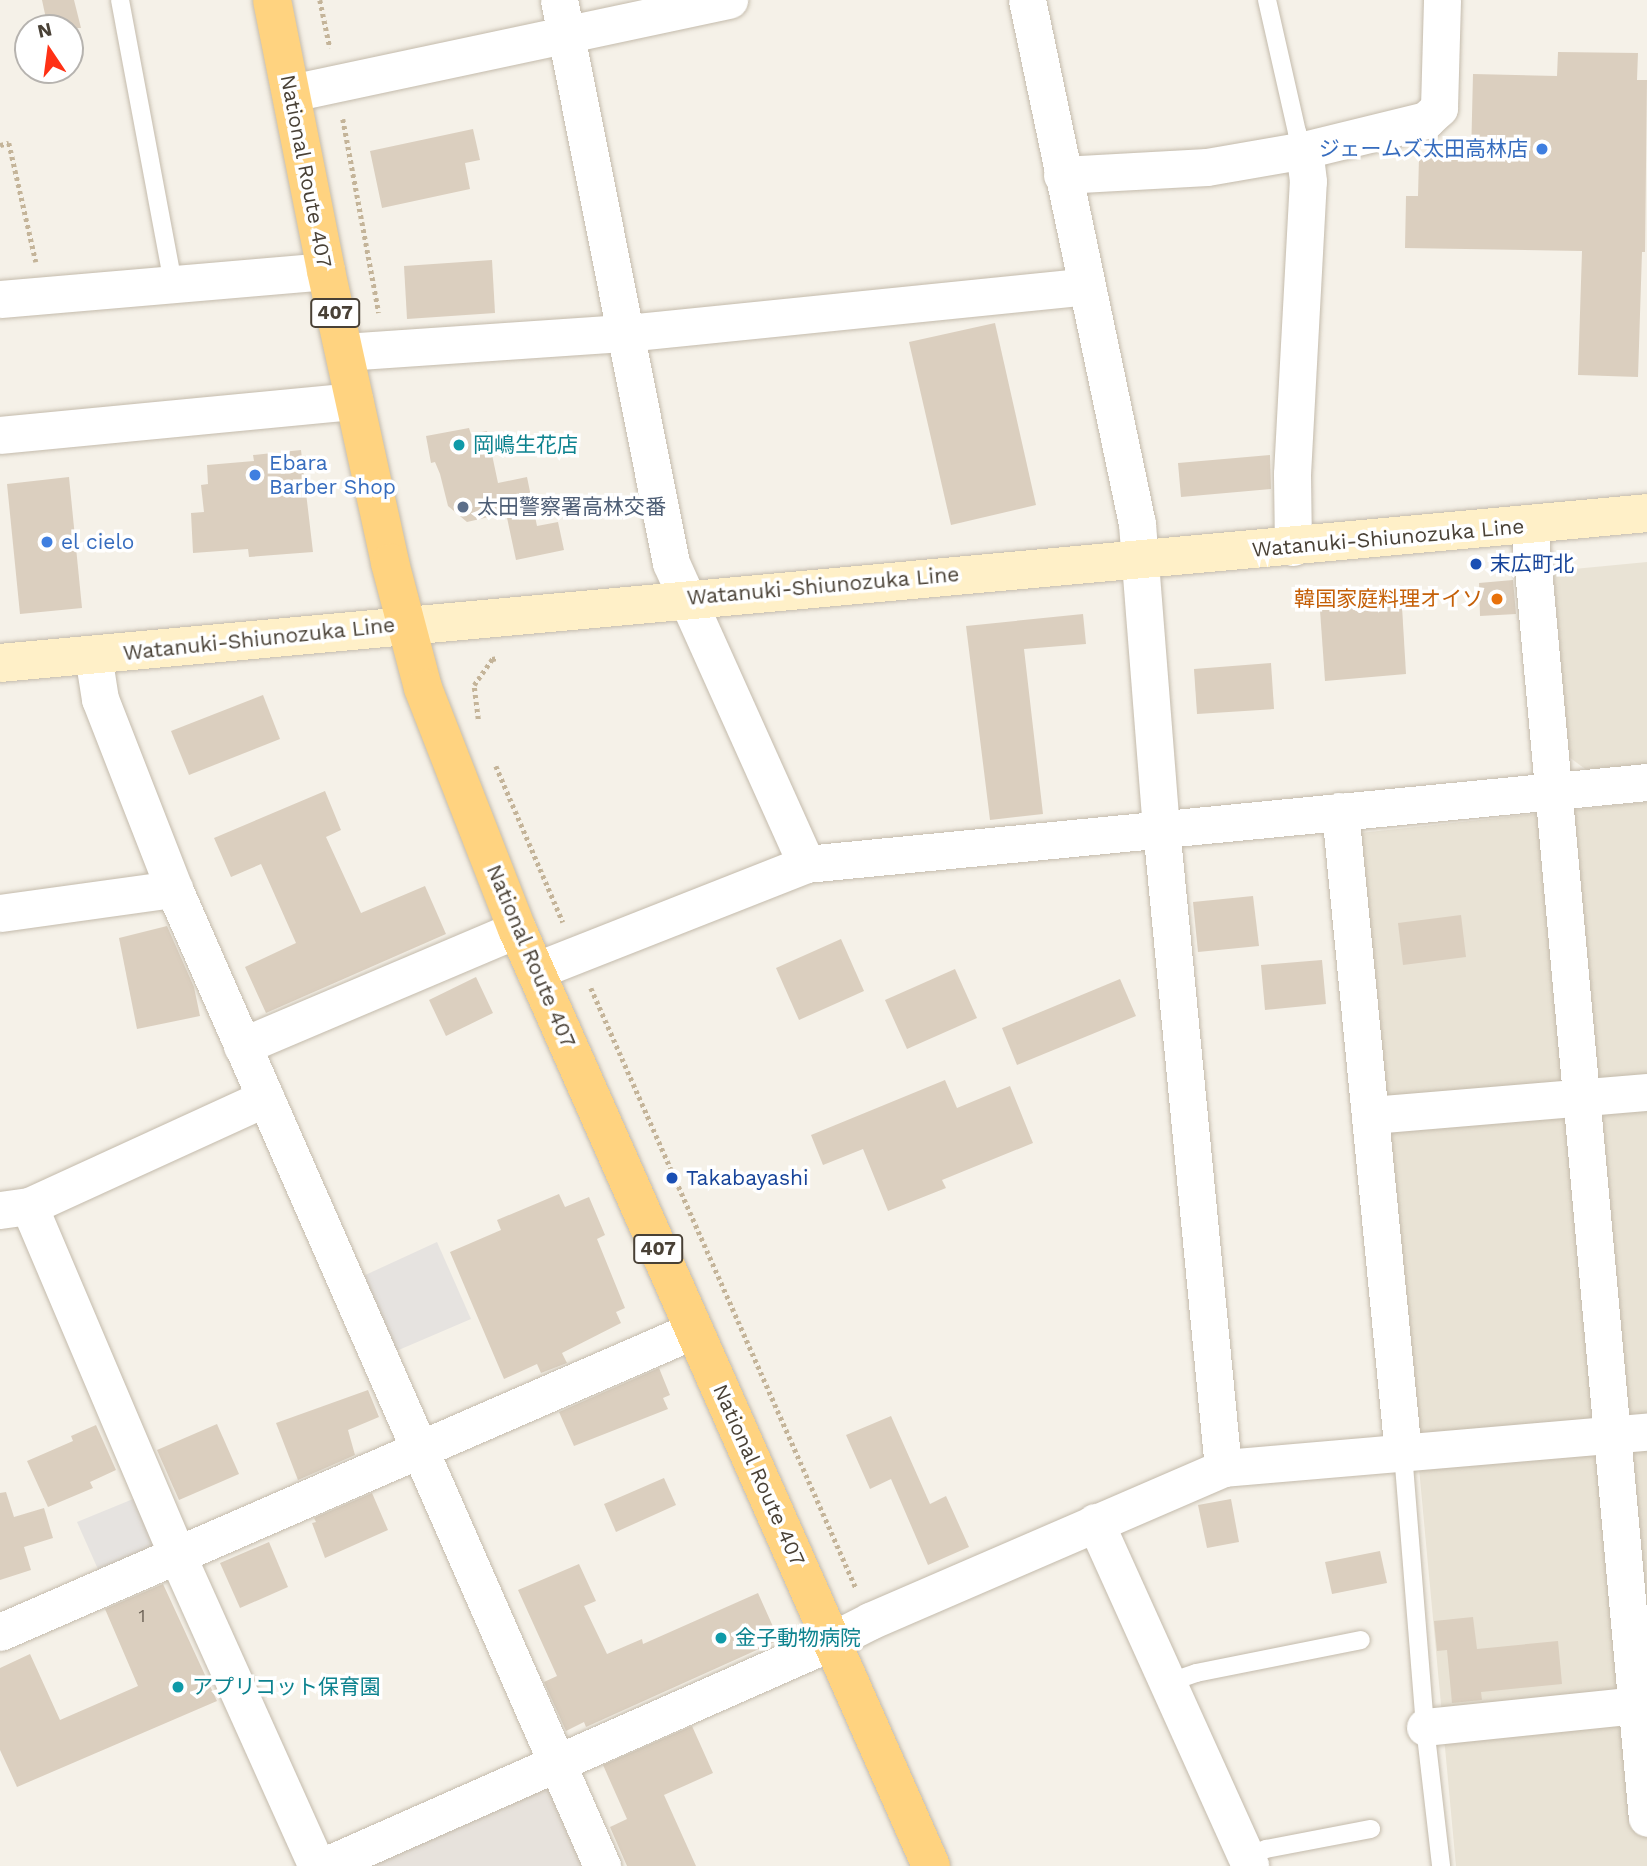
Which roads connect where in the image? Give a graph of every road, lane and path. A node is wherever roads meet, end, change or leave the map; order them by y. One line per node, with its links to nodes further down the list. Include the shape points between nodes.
1 (120, 0): 15 (lane)
2 (272, 0): 10 (highway, National Route 407 / 407)
3 (320, 0): 9 (path)
4 (729, 0): 8 (street)
5 (1027, 0): 13 (street)
6 (1267, 0): 12 (lane)
7 (1442, 0): 12 (street, via 1439,108 1426,120)
8 (562, 16): 9 (street); 19 (street)
9 (337, 82): 10 (street); 20 (path)
10 (291, 93): 14 (highway, National Route 407 / 407)
11 (0, 145): 17 (path, via 9,143 39,274 58,271)
12 (1304, 150): 13 (street, via 1207,167); 26 (street, via 1308,181 1292,474)
13 (1062, 175): 16 (street)
14 (326, 271): 15 (street); 21 (highway, National Route 407 / 407)
15 (173, 284): 17 (street)
16 (1085, 286): 19 (street); 27 (street, via 1135,512)
17 (64, 293): 18 (street)
18 (0, 299)
19 (626, 333): 20 (street); 28 (street, via 671,563)
20 (386, 348): 21 (street)
21 (344, 352): 22 (highway, National Route 407 / 407)
22 (354, 401): 23 (street); 29 (highway, National Route 407 / 407)
23 (0, 435)
24 (1647, 513): 25 (main road, Watanuki-Shiunozuka Line)
25 (1529, 525): 26 (main road, Watanuki-Shiunozuka Line); 36 (street)
26 (1293, 547): 27 (main road, Watanuki-Shiunozuka Line)
27 (1140, 559): 28 (main road, Watanuki-Shiunozuka Line); 38 (street)
28 (687, 598): 29 (main road, Watanuki-Shiunozuka Line); 39 (street)
29 (404, 624): 30 (main road, Watanuki-Shiunozuka Line); 42 (highway, National Route 407 / 407, via 423,688)
30 (93, 655): 32 (main road, Watanuki-Shiunozuka Line); 40 (street, via 100,699)
31 (509, 655): 33 (path, via 492,659 474,685)
32 (0, 663)
33 (481, 729)
34 (491, 754): 43 (path)
35 (1647, 782): 36 (street)
36 (1553, 791): 37 (street); 48 (street)
37 (1340, 811): 38 (street); 49 (street)
38 (1161, 827): 39 (street); 55 (street)
39 (806, 864): 43 (street)
40 (174, 889): 41 (street); 45 (street)
41 (0, 913)
42 (517, 929): 44 (highway, National Route 407 / 407); 45 (street)
43 (576, 954): 44 (street); 58 (path)
44 (535, 971): 51 (highway, National Route 407 / 407)
45 (242, 1046): 47 (street)
46 (1647, 1092): 48 (street)
47 (265, 1098): 50 (street); 53 (street)
48 (1581, 1098): 49 (street); 52 (street)
49 (1371, 1115): 54 (street)
50 (15, 1208): 57 (street)
51 (694, 1330): 53 (street); 61 (highway, National Route 407 / 407)
52 (1629, 1433): 54 (street); 63 (street)
53 (419, 1450): 57 (street); 65 (street)
54 (1403, 1453): 55 (street); 64 (lane)
55 (1223, 1468): 56 (street)
56 (1095, 1522): 58 (street); 62 (street)
57 (177, 1555): 59 (street); 69 (street)
58 (870, 1621): 61 (street)
59 (0, 1632)
60 (1361, 1640): 62 (lane)
61 (833, 1641): 65 (street); 72 (highway, National Route 407 / 407)
62 (1167, 1683): 68 (street)
63 (1642, 1705): 64 (street); 66 (street)
64 (1425, 1727): 73 (lane)
65 (557, 1763): 70 (street); 71 (street)
66 (1647, 1818)
67 (1371, 1829): 68 (lane, via 1266,1849)
68 (1248, 1862)
69 (317, 1866)
70 (324, 1866)
71 (602, 1866)
72 (931, 1866)
73 (1441, 1866)

